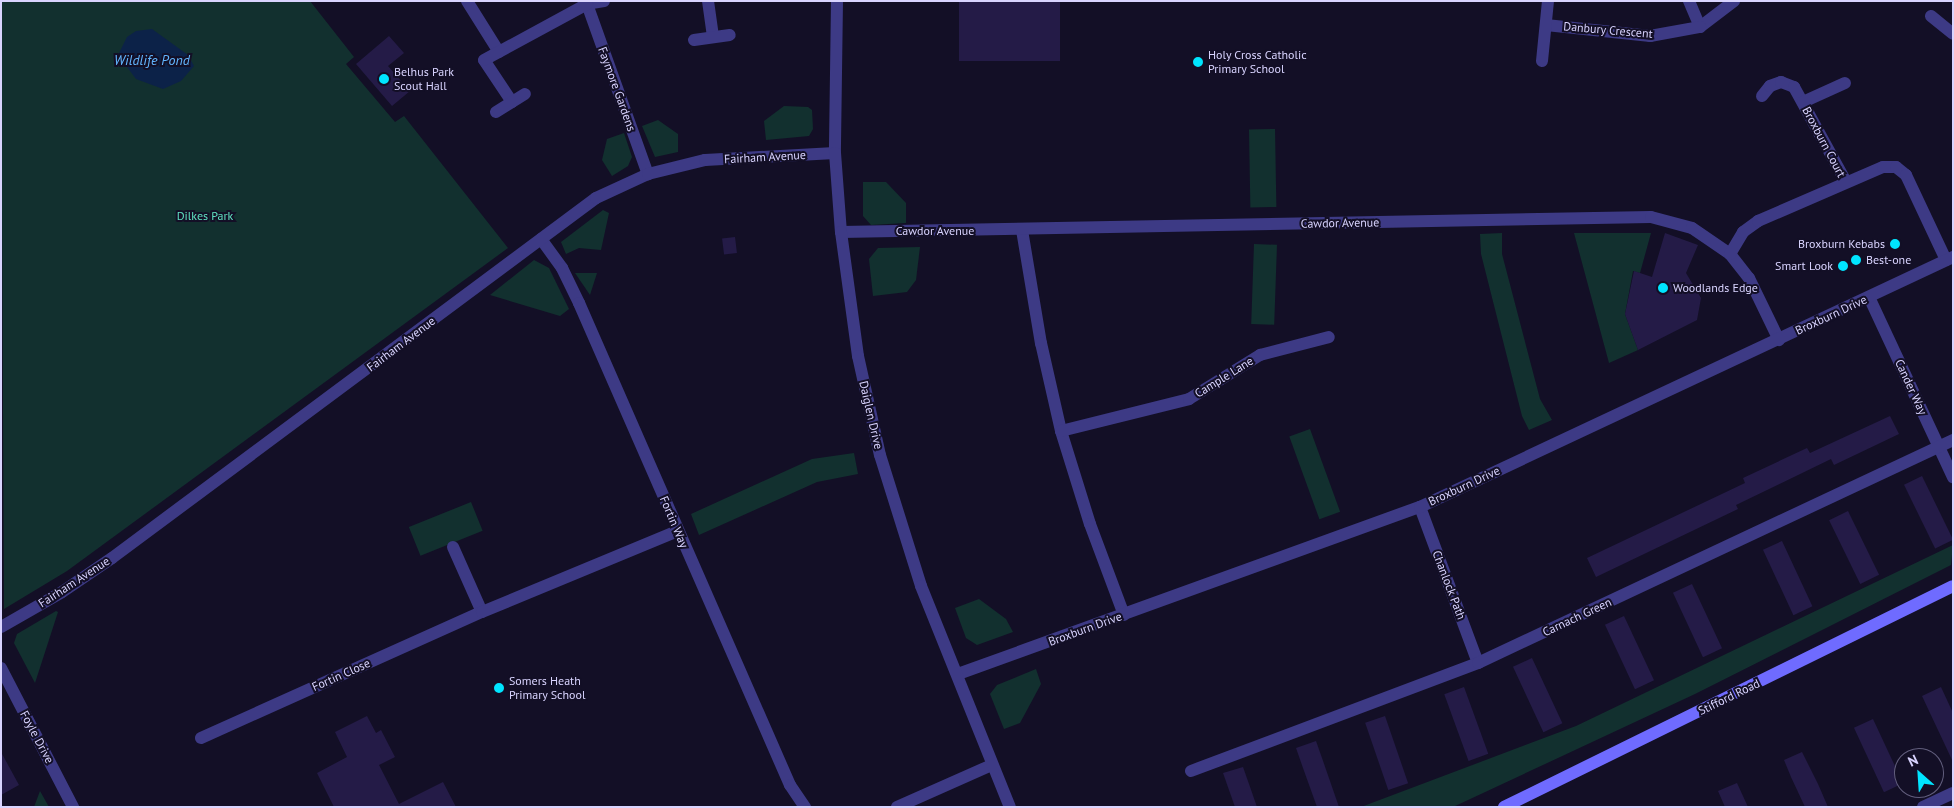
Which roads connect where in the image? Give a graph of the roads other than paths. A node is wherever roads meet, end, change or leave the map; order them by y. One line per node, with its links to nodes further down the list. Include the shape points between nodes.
1 (467, 1): 16 (street)
2 (604, 1): 8 (street)
3 (708, 1): 14 (street)
4 (838, 1): 24 (street, Daiglen Drive)
5 (1548, 1): 10 (street, Danbury Crescent)
6 (1689, 1): 11 (street)
7 (1734, 1): 11 (street, Danbury Crescent)
8 (587, 4): 16 (street); 25 (street, Faymore Gardens)
9 (1930, 16): 12 (street)
10 (1546, 25): 11 (street, Danbury Crescent, via 1650,36); 17 (street, Danbury Crescent)
11 (1700, 26)
12 (1953, 34)
13 (730, 35): 14 (street)
14 (713, 38): 15 (street)
15 (694, 40)
16 (499, 52): 21 (street, via 484,60)
17 (1542, 61)
18 (1845, 83): 22 (street, Broxburn Court)
19 (526, 94): 21 (street)
20 (1762, 96): 22 (street, Broxburn Court, via 1770,86 1781,82 1794,87)
21 (512, 102): 23 (street)
22 (1803, 102): 26 (street, Broxburn Court)
23 (496, 112)
24 (835, 153): 25 (street, Fairham Avenue, via 705,160); 28 (street, Daiglen Drive)
25 (648, 174): 29 (street, Fairham Avenue, via 596,198)
26 (1846, 182): 30 (street, via 1758,221 1743,232); 31 (street, via 1883,167 1896,167 1906,175)
27 (1022, 230): 28 (street, Cawdor Avenue); 30 (street, Cawdor Avenue, via 1651,218 1692,228); 35 (street, via 1041,343)
28 (841, 232): 48 (street, Daiglen Drive, via 858,356 880,455 921,586)
29 (541, 239): 40 (street, Fortin Way, via 562,268 579,303); 45 (street, Fairham Avenue, via 112,558)
30 (1730, 254): 34 (street, Cawdor Avenue, via 1749,278)
31 (1950, 258): 32 (street, Broxburn Drive)
32 (1870, 297): 34 (street, Broxburn Drive); 37 (street, Cander Way)
33 (1329, 337): 35 (street, Cample Lane, via 1260,356 1189,399)
34 (1779, 340): 39 (street, Broxburn Drive)
35 (1061, 431): 44 (street, via 1090,524)
36 (1953, 440): 37 (street, Carnach Green)
37 (1938, 447): 38 (street, Cander Way); 46 (street, Carnach Green)
38 (1953, 476)
39 (1420, 507): 44 (street, Broxburn Drive); 46 (street, Chanlock Path)
40 (678, 531): 43 (street, Fortin Close); 54 (street, Fortin Way, via 790,785)
41 (453, 548): 43 (street)
42 (1953, 586): 57 (main road, Stifford Road)
43 (482, 612): 49 (street, Fortin Close)
44 (1124, 615): 48 (street, Broxburn Drive)
45 (1, 627)
46 (1478, 663): 51 (street, Carnach Green)
47 (1, 668): 53 (street, Foyle Drive)
48 (958, 674): 50 (street, Daiglen Drive)
49 (201, 738)
50 (992, 765): 55 (street); 56 (street, Daiglen Drive)
51 (1192, 771)
52 (1953, 793): 58 (street)
53 (74, 807)
54 (805, 807)
55 (897, 807)
56 (1010, 807)
57 (1504, 807)
58 (1923, 807)

